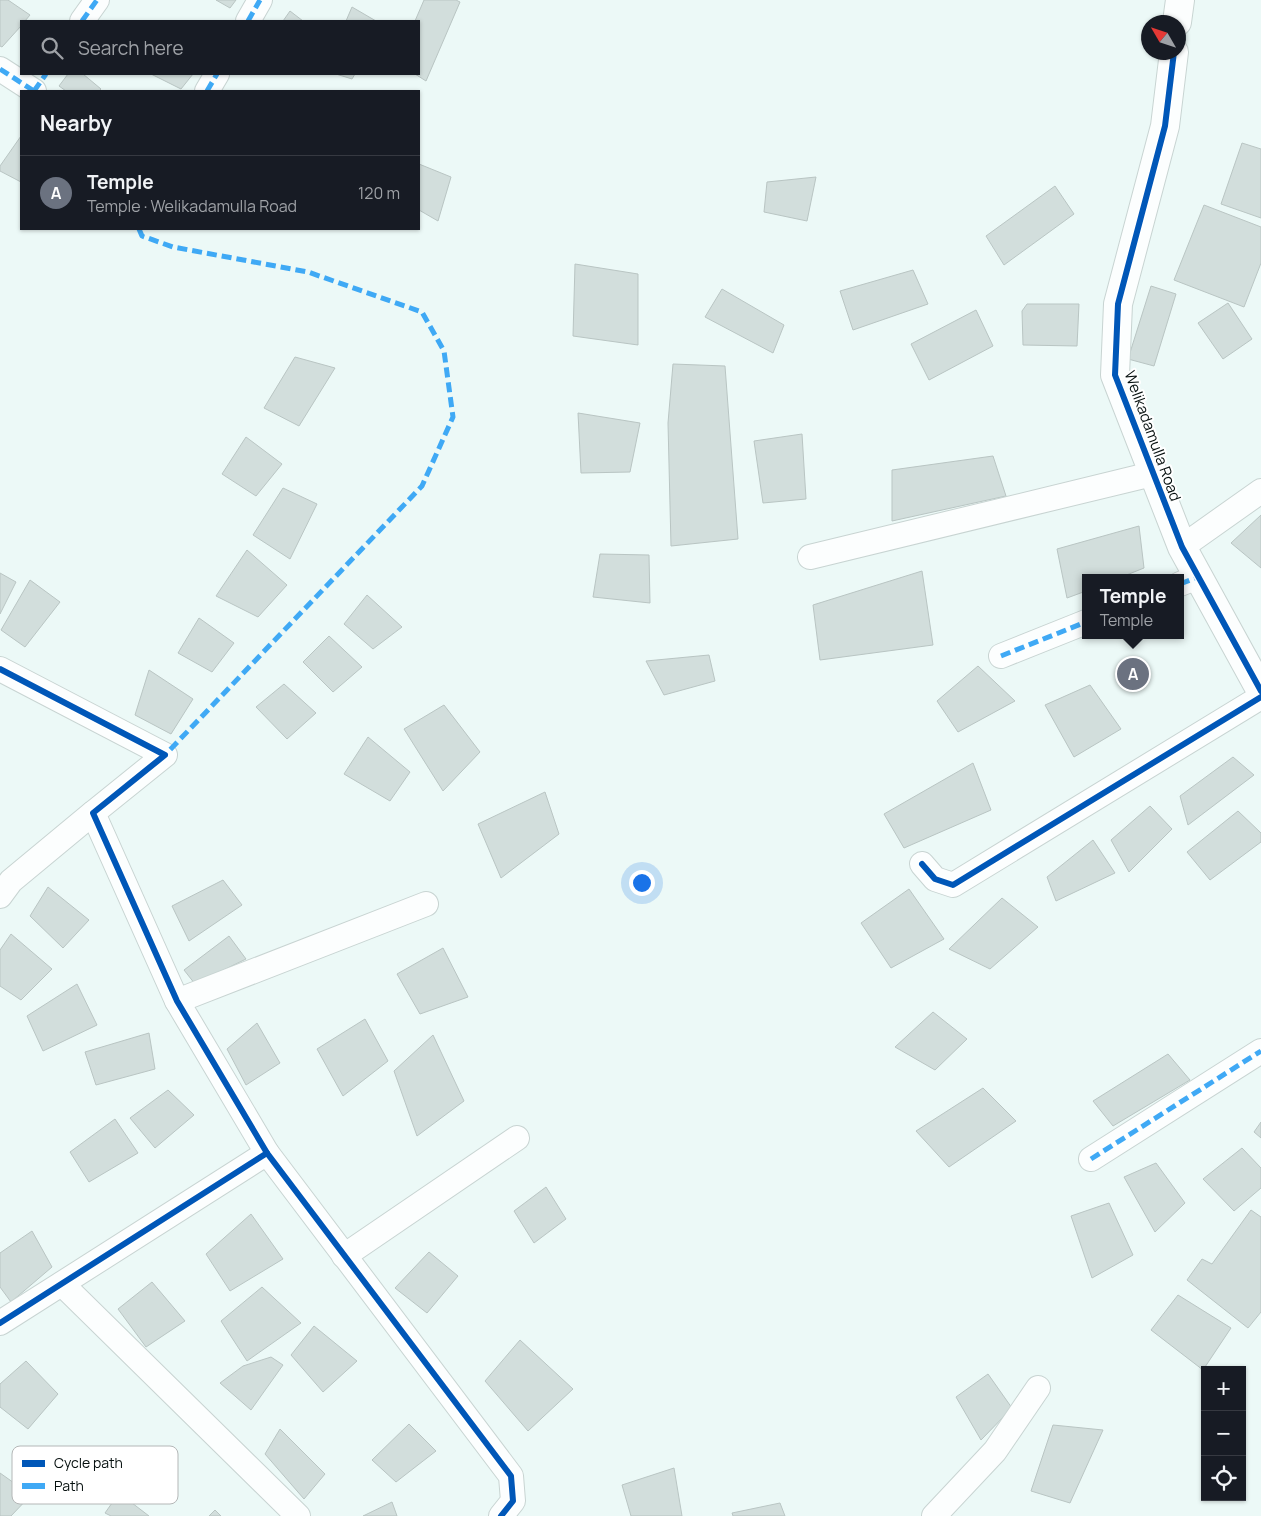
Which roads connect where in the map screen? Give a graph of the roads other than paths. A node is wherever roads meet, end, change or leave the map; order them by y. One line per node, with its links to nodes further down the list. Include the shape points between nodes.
1 (97, 0): 5 (street)
2 (260, 0): 6 (street)
3 (1180, 0): 4 (street)
4 (1178, 15)
5 (83, 20)
6 (249, 20)
7 (1173, 60): 14 (street, Welikadamulla Road, via 1165,126 1118,304 1114,375)
8 (0, 69): 11 (street)
9 (45, 75): 12 (street)
10 (216, 75): 13 (street)
11 (32, 90)
12 (35, 90)
13 (208, 90)
14 (1152, 474): 16 (street, Welikadamulla Road); 17 (street)
15 (1261, 491): 16 (street)
16 (1182, 547): 18 (street, Welikadamulla Road)
17 (810, 557)
18 (1189, 581): 22 (street, Welikadamulla Road)
19 (1082, 624): 20 (street)
20 (1000, 656)
21 (0, 668): 24 (street, via 165,755)
22 (1261, 691)
23 (1261, 696): 25 (street, via 952,885 935,879)
24 (93, 813): 26 (street); 28 (street)
25 (922, 864)
26 (4, 885)
27 (426, 904): 28 (street)
28 (176, 1001): 31 (street)
29 (1261, 1051): 32 (street)
30 (517, 1138): 33 (street)
31 (266, 1153): 33 (street); 34 (street)
32 (1091, 1159)
33 (344, 1256): 37 (street, via 511,1476)
34 (62, 1284): 35 (street); 38 (street)
35 (0, 1323)
36 (1038, 1388): 39 (street, via 995,1451)
37 (512, 1511)
38 (298, 1516)
39 (934, 1516)

